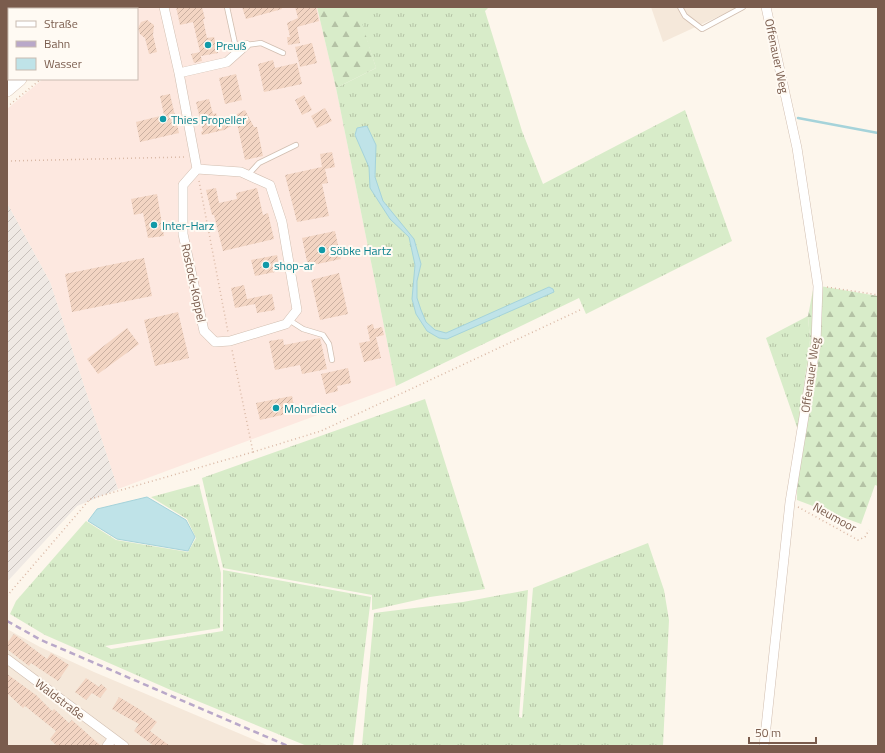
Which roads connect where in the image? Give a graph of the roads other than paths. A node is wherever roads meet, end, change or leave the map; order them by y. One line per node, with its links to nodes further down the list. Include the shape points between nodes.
1 (164, 7): 9 (street)
2 (227, 7): 7 (lane)
3 (680, 7): 4 (lane, via 685,16 702,29)
4 (743, 7)
5 (766, 7): 21 (street, Offenauer Weg, via 797,148 818,286 816,343 790,502)
6 (246, 45): 7 (street); 8 (lane, via 261,43)
7 (237, 53): 9 (street, via 227,62)
8 (284, 53)
9 (179, 73): 13 (street)
10 (19, 80): 11 (main road)
11 (7, 90)
12 (296, 145): 14 (lane, via 259,163)
13 (197, 169): 14 (street, via 228,171); 15 (street, Rostock-Koppel, via 182,184 183,234 204,331 215,342 230,341 286,324)
14 (248, 176): 15 (street, via 270,184 282,222 296,310)
15 (289, 320): 16 (lane, via 303,329 323,335 329,344)
16 (332, 360)
17 (7, 659): 18 (street, Waldstraße)
18 (113, 738): 19 (street); 20 (street, Waldstraße)
19 (107, 746)
20 (124, 746)
21 (764, 746)

